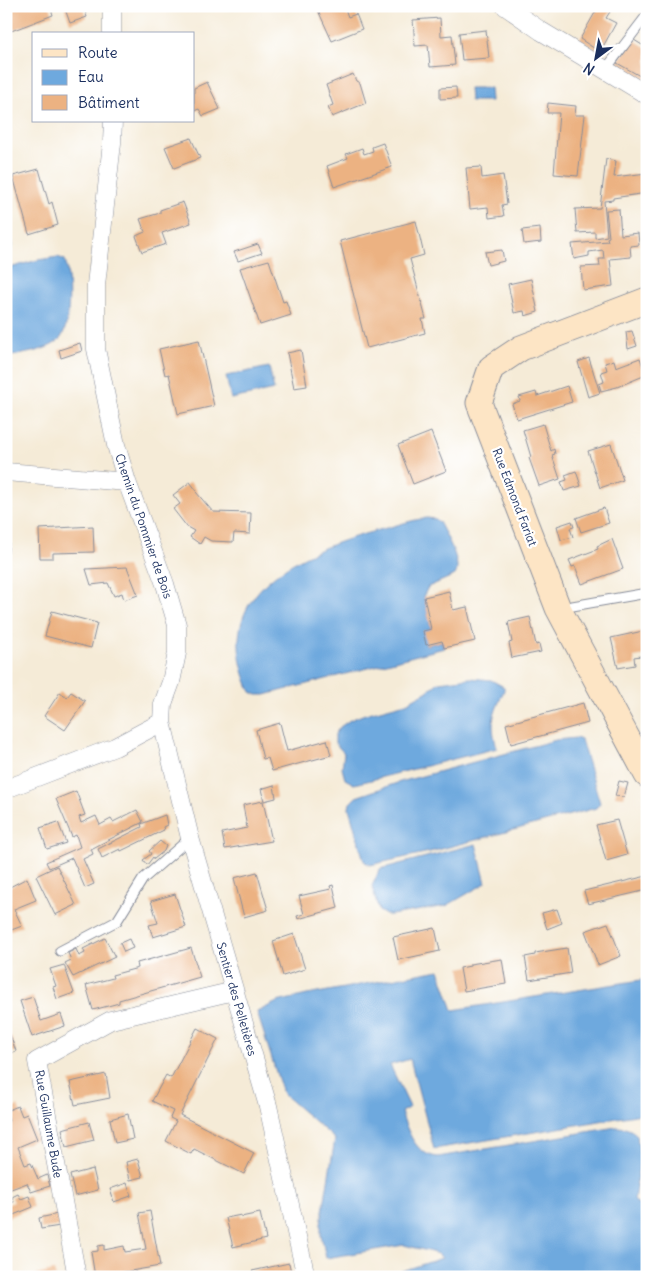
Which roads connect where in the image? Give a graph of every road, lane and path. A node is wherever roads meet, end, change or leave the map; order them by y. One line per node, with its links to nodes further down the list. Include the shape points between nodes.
1 (112, 6): 4 (street)
2 (506, 6): 5 (street)
3 (647, 14): 5 (lane)
4 (112, 32)
5 (605, 70): 6 (street)
6 (647, 95)
7 (113, 122): 10 (street, Chemin du Pommier de Bois, via 96,285 96,349)
8 (647, 300): 12 (street, Rue Edmond Fariat, via 521,348 491,368 479,403)
9 (6, 472): 10 (street)
10 (127, 482): 13 (street, Chemin du Pommier de Bois, via 177,626 177,653 163,704)
11 (647, 593): 12 (lane)
12 (558, 608): 14 (street, Rue Edmond Fariat)
13 (162, 722): 15 (street, via 115,747); 16 (street, Sentier des Pelletières)
14 (647, 775)
15 (6, 789)
16 (190, 838): 17 (lane, via 143,879 117,921); 18 (street, Sentier des Pelletières)
17 (60, 951)
18 (234, 991): 19 (street, Rue Guillaume Bude, via 112,1020 37,1061); 20 (street, Sentier des Pelletières, via 268,1106)
19 (77, 1277)
20 (306, 1277)

